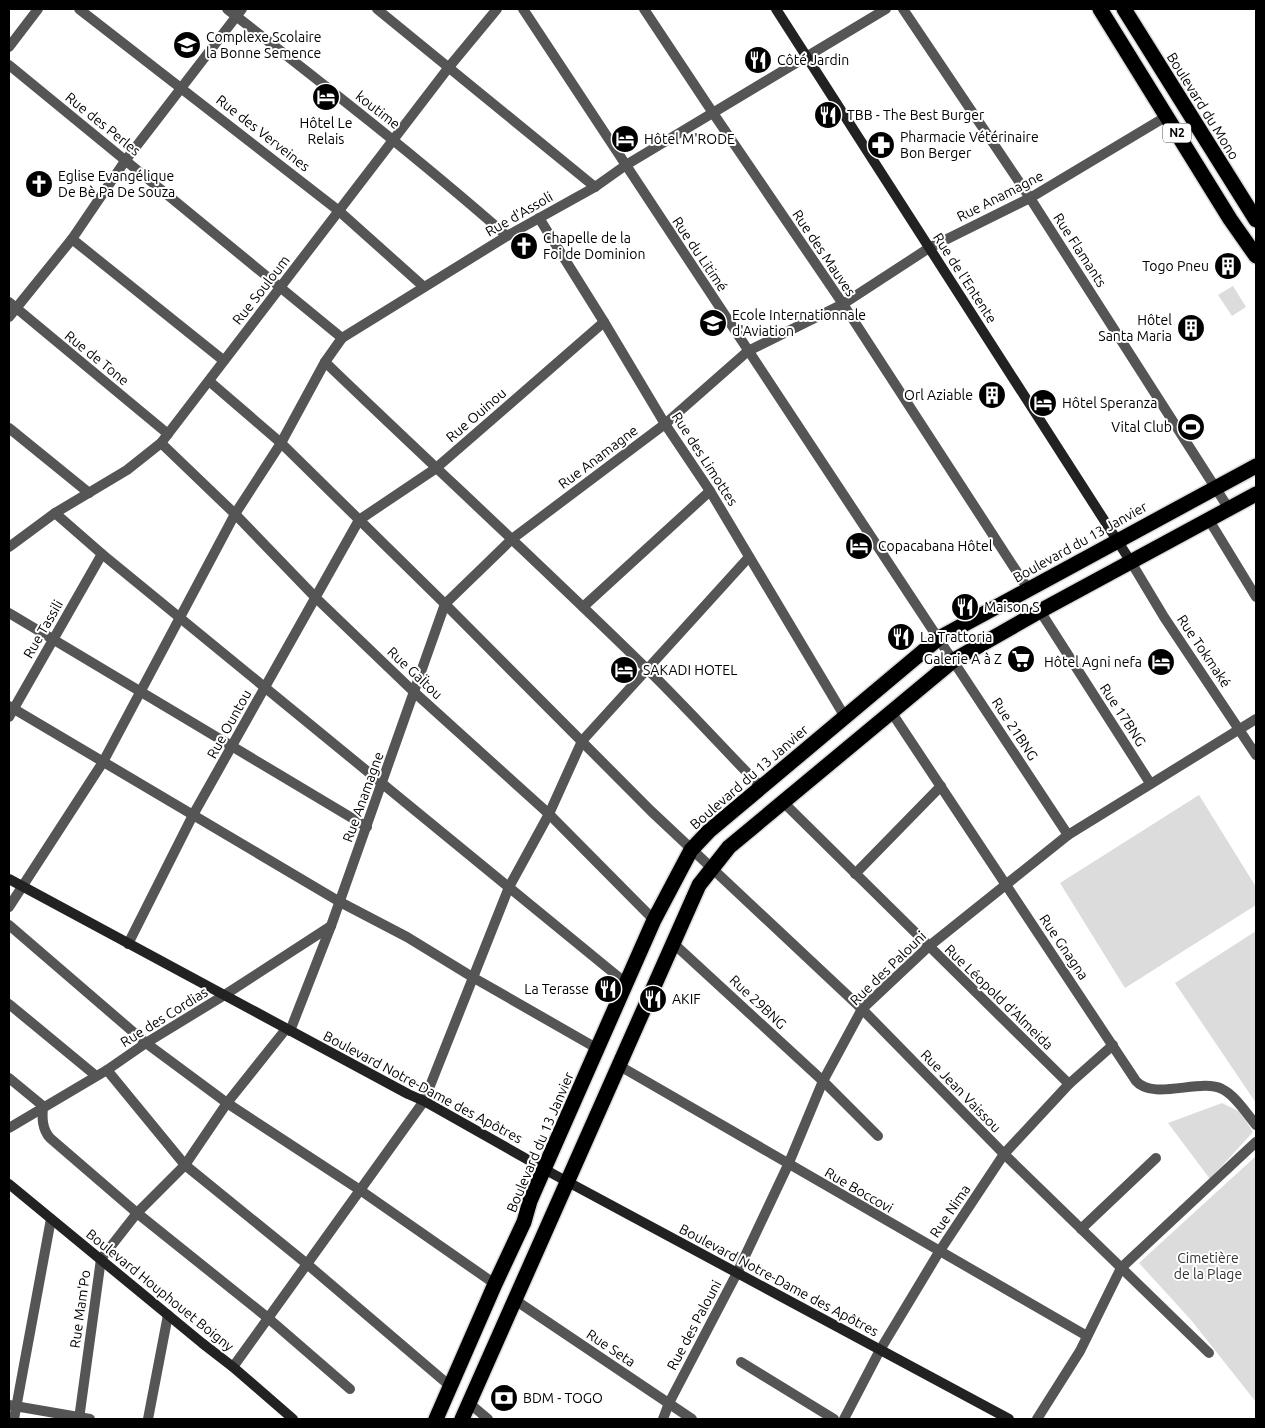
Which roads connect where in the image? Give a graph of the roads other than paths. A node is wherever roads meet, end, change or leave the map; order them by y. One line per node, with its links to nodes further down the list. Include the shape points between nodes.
1 (38, 9): 14 (street)
2 (79, 9): 18 (street, Rue des Verveines)
3 (227, 9): 13 (street, koutime)
4 (377, 9): 17 (street)
5 (497, 9): 17 (street, Rue Souloum)
6 (523, 9): 23 (street, Rue du Litimé)
7 (644, 9): 19 (street, Rue des Mauves)
8 (776, 9): 15 (street, Rue de l'Entente)
9 (886, 9): 15 (street, Rue d'Assoli)
10 (903, 9): 25 (street, Rue Flamants)
11 (1100, 9): 20 (highway, N2)
12 (1124, 9): 28 (highway, Boulevard du Mono / N2)
13 (239, 12): 18 (street); 21 (street, koutime)
14 (9, 47)
15 (807, 57): 19 (street, Rue d'Assoli); 31 (street, Rue de l'Entente)
16 (9, 65): 22 (street, Rue des Perles)
17 (449, 67): 21 (street, Rue Souloum); 24 (street)
18 (182, 88): 22 (street); 26 (street, Rue des Verveines)
19 (713, 113): 23 (street, Rue d'Assoli); 35 (street, Rue des Mauves)
20 (1167, 116): 25 (street, Rue Anamagne); 32 (highway, N2)
21 (393, 140): 26 (street, Rue Souloum); 29 (street, koutime)
22 (126, 161): 30 (street); 33 (street, Rue des Perles)
23 (626, 166): 24 (street, Rue d'Assoli); 40 (street, Rue du Litimé)
24 (595, 187): 27 (street, Rue d'Assoli)
25 (1030, 198): 31 (street, Rue Anamagne); 51 (street, Rue Flamants)
26 (339, 210): 33 (street, Rue Souloum); 34 (street, Rue des Verveines)
27 (539, 218): 29 (street, Rue d'Assoli); 38 (street, Rue des Limottes)
28 (1256, 220)
29 (507, 236): 34 (street, Rue d'Assoli)
30 (72, 239): 36 (street); 41 (street)
31 (929, 248): 35 (street, Rue Anamagne); 61 (street, Rue de l'Entente)
32 (1256, 256)
33 (280, 287): 39 (street, Rue des Perles); 41 (street, Rue Souloum)
34 (424, 287): 39 (street, Rue d'Assoli)
35 (843, 304): 40 (street, Rue Anamagne); 66 (street, Rue des Mauves)
36 (12, 306): 37 (street); 46 (street, Rue de Tone)
37 (9, 317)
38 (604, 322): 44 (street, Rue des Limottes); 50 (street, Rue Ouinou)
39 (342, 338): 42 (street, Rue d'Assoli)
40 (748, 350): 44 (street, Rue Anamagne); 74 (street, Rue du Litimé)
41 (224, 360): 43 (street, Rue Souloum)
42 (325, 362): 48 (street, Rue d'Assoli); 50 (street)
43 (210, 381): 46 (street, Rue Souloum); 48 (street, Rue Jean Vaissou)
44 (666, 424): 52 (street, Rue des Limottes); 60 (street, Rue Anamagne)
45 (9, 428): 53 (street)
46 (168, 434): 47 (street, Rue Souloum)
47 (161, 443): 53 (street, Rue Souloum); 57 (street, Rue GaÏtou)
48 (281, 443): 57 (street, Rue d'Assoli); 58 (street, Rue Jean Vaissou)
49 (1256, 466): 51 (highway, Boulevard du 13 Janvier)
50 (435, 468): 58 (street, Rue Ouinou); 60 (street)
51 (1217, 488): 55 (street, Rue Flamants); 61 (highway, Boulevard du 13 Janvier)
52 (710, 491): 64 (street, Rue des Limottes); 70 (street)
53 (89, 494): 56 (street, Rue Souloum)
54 (1256, 494): 55 (highway)
55 (1229, 508): 59 (highway)
56 (55, 513): 62 (street, Rue Souloum); 63 (street)
57 (235, 514): 68 (street, Rue GaÏtou); 73 (street, Rue d'Assoli)
58 (359, 520): 68 (street, Rue Ountou); 69 (street, Rue Jean Vaissou)
59 (1209, 520): 65 (highway); 67 (street)
60 (512, 539): 69 (street, Rue Anamagne); 70 (street)
61 (1116, 541): 65 (street, Rue de l'Entente); 66 (highway, Boulevard du 13 Janvier)
62 (9, 547)
63 (102, 554): 73 (street); 75 (street, Rue Tassili)
64 (750, 557): 77 (street); 83 (street, Rue des Limottes)
65 (1130, 562): 71 (highway); 85 (street, Rue Tokmaké)
66 (1028, 590): 74 (highway, Boulevard du 13 Janvier)
67 (1256, 597)
68 (316, 598): 78 (street, Rue Ountou); 80 (street, Rue GaÏtou)
69 (445, 604): 80 (street, Rue Anamagne); 86 (street, Rue Jean Vaissou)
70 (583, 607): 77 (street)
71 (1040, 611): 76 (highway); 90 (street, Rue 17BNG)
72 (9, 613): 75 (street)
73 (180, 618): 78 (street); 79 (street, Rue d'Assoli)
74 (939, 638): 76 (street, Rue 21BNG); 83 (highway, Boulevard du 13 Janvier)
75 (54, 639): 79 (street); 81 (street, Rue Tassili)
76 (954, 660): 82 (highway); 98 (street, Rue 21BNG)
77 (647, 668): 86 (street); 93 (street)
78 (265, 688): 87 (street, Rue Ountou); 91 (street)
79 (141, 691): 87 (street); 89 (street, Rue d'Assoli)
80 (414, 692): 91 (street, Rue Anamagne); 95 (street, Rue GaÏtou)
81 (10, 710): 89 (street)
82 (892, 713): 92 (street, Rue Gnagna); 94 (highway)
83 (845, 717): 93 (highway, Boulevard du 13 Janvier)
84 (1256, 719): 85 (street, Rue des Palouni)
85 (1239, 730): 88 (street, Rue Tokmaké); 90 (street, Rue des Palouni)
86 (582, 741): 95 (street); 99 (street, Rue Jean Vaissou)
87 (233, 747): 96 (street, Rue Ountou); 97 (street)
88 (1256, 755)
89 (103, 762): 96 (street); 103 (street, Rue d'Assoli)
90 (1150, 783): 98 (street, Rue des Palouni)
91 (382, 784): 97 (street, Rue Anamagne); 105 (street)
92 (941, 786): 101 (street); 104 (street, Rue Gnagna)
93 (761, 787): 99 (highway, Boulevard du 13 Janvier, via 708,830)
94 (783, 802): 100 (highway, via 729,847); 101 (street, Rue Léopold d'Almeida)
95 (549, 814): 105 (street); 108 (street, Rue GaÏtou)
96 (193, 815): 106 (street); 112 (street, Rue Ountou)
97 (367, 827): 106 (street, Rue Anamagne)
98 (1068, 835): 104 (street, Rue des Palouni)
99 (691, 850): 100 (street, Rue Jean Vaissou); 108 (highway, Boulevard du 13 Janvier)
100 (710, 869): 111 (highway, via 699,885); 118 (street, Rue Jean Vaissou)
101 (855, 874): 113 (street, Rue Léopold d'Almeida)
102 (9, 879): 103 (street, Boulevard Notre-Dame des Apôtres)
103 (22, 886): 107 (street, Rue d'Assoli); 112 (street, Boulevard Notre-Dame des Apôtres)
104 (1006, 886): 113 (street, Rue des Palouni); 121 (street, Rue Gnagna)
105 (509, 887): 114 (street); 115 (street)
106 (340, 902): 110 (street, Rue Anamagne); 114 (street)
107 (9, 907)
108 (654, 920): 115 (highway, Boulevard du 13 Janvier)
109 (9, 925): 120 (street)
110 (331, 926): 116 (street, Rue des Cordias); 119 (street, Rue Anamagne)
111 (674, 943): 123 (highway); 127 (street, Rue 29BNG)
112 (128, 944): 116 (street, Boulevard Notre-Dame des Apôtres)
113 (928, 947): 118 (street, Rue des Palouni); 128 (street, Rue Léopold d'Almeida)
114 (474, 978): 122 (street); 129 (street)
115 (627, 984): 122 (highway, Boulevard du 13 Janvier)
116 (223, 996): 119 (street, Boulevard Notre-Dame des Apôtres); 120 (street, Rue des Cordias)
117 (9, 1004): 125 (street)
118 (862, 1009): 127 (street, Rue des Palouni); 136 (street, Rue Jean Vaissou)
119 (288, 1030): 129 (street, Boulevard Notre-Dame des Apôtres); 130 (street, Rue Anamagne)
120 (146, 1043): 124 (street, Rue des Cordias); 130 (street)
121 (1113, 1045): 128 (street, Rue Nima); 132 (street, Rue Gnagna, via 1142,1087 1220,1088)
122 (598, 1049): 140 (highway, Boulevard du 13 Janvier)
123 (618, 1065): 139 (street, Rue Boccovi); 141 (highway)
124 (107, 1070): 125 (street, Rue des Cordias); 138 (street)
125 (95, 1075): 131 (street, Rue des Cordias)
126 (9, 1078): 131 (street)
127 (823, 1081): 134 (street, Rue 29BNG); 139 (street, Rue des Palouni)
128 (1069, 1084): 136 (street, Rue Nima)
129 (424, 1101): 140 (street, Boulevard Notre-Dame des Apôtres); 143 (street)
130 (227, 1103): 138 (street, Rue Mam'Po); 143 (street)
131 (43, 1106): 133 (street, Rue des Cordias); 144 (street, via 42,1119 47,1135)
132 (1256, 1125)
133 (9, 1128)
134 (878, 1136)
135 (1256, 1142): 150 (street)
136 (1004, 1154): 146 (street, Rue Jean Vaissou); 147 (street, Rue Nima)
137 (1156, 1158): 146 (street)
138 (185, 1165): 144 (street, Rue Mam'Po); 149 (street)
139 (788, 1165): 147 (street, Rue Boccovi); 151 (street, Rue des Palouni)
140 (544, 1169): 141 (street, Boulevard Notre-Dame des Apôtres); 152 (highway, Boulevard du 13 Janvier)
141 (567, 1181): 151 (street, Boulevard Notre-Dame des Apôtres); 153 (highway)
142 (9, 1184): 145 (street, Boulevard Houphouet Boigny)
143 (360, 1190): 149 (street); 152 (street)
144 (136, 1214): 148 (street, Rue Mam'Po); 155 (street)
145 (51, 1219): 148 (street, Boulevard Houphouet Boigny); 165 (street)
146 (1081, 1229): 150 (street, Rue Jean Vaissou)
147 (939, 1252): 156 (street, Rue Boccovi); 157 (street, Rue Nima)
148 (101, 1259): 154 (street, Boulevard Houphouet Boigny); 166 (street, Rue Mam'Po)
149 (307, 1264): 155 (street); 161 (street)
150 (1121, 1268): 156 (street); 158 (street, Rue Jean Vaissou)
151 (737, 1273): 157 (street, Boulevard Notre-Dame des Apôtres); 164 (street, Rue des Palouni)
152 (495, 1284): 161 (highway, Boulevard du 13 Janvier)
153 (515, 1300): 163 (highway); 164 (street, Rue Seta)
154 (168, 1316): 160 (street, Boulevard Houphouet Boigny); 169 (street)
155 (268, 1318): 160 (street); 162 (street)
156 (1087, 1336): 179 (street)
157 (880, 1350): 177 (street, Rue Nima); 178 (street, Boulevard Notre-Dame des Apôtres)
158 (1209, 1353)
159 (741, 1362): 176 (street)
160 (233, 1367): 170 (street, Boulevard Houphouet Boigny)
161 (450, 1386): 171 (highway, Boulevard du 13 Janvier)
162 (350, 1389)
163 (469, 1403): 172 (highway); 173 (street)
164 (669, 1403): 174 (street, Rue des Palouni); 175 (street, Rue Seta)
165 (12, 1406): 166 (street); 167 (street)
166 (79, 1418): 168 (street)
167 (14, 1419)
168 (90, 1419)
169 (148, 1419)
170 (293, 1419)
171 (436, 1419)
172 (462, 1419)
173 (488, 1419)
174 (663, 1419)
175 (692, 1419)
176 (834, 1419)
177 (844, 1419)
178 (1009, 1419)
179 (1037, 1419)

